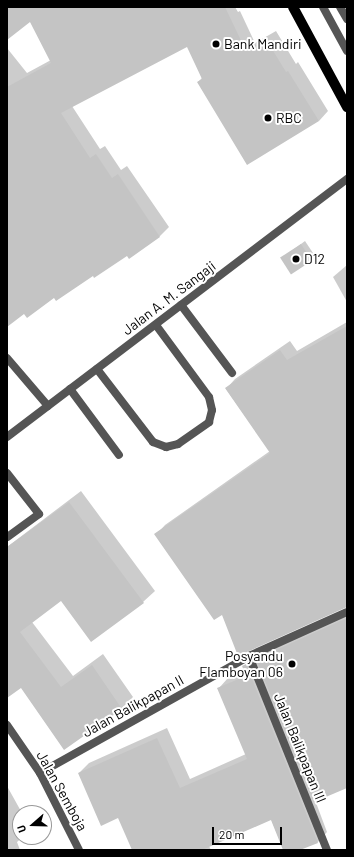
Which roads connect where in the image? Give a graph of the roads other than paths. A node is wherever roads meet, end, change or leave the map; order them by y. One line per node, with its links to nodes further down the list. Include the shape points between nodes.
1 (293, 7): 6 (main road)
2 (323, 7): 5 (street)
3 (340, 7): 4 (street)
4 (347, 19)
5 (347, 51)
6 (347, 107)
7 (347, 179): 8 (street, Jalan A. M. Sangaji)
8 (181, 305): 9 (street, Jalan A. M. Sangaji); 12 (street)
9 (156, 325): 11 (street, Jalan A. M. Sangaji); 11 (street, via 209,397 212,410 209,422 178,444 166,447 153,442)
10 (7, 358): 14 (street)
11 (97, 369): 13 (street, Jalan A. M. Sangaji)
12 (232, 373)
13 (70, 389): 14 (street, Jalan A. M. Sangaji); 16 (street)
14 (48, 406): 15 (street, Jalan A. M. Sangaji)
15 (7, 437)
16 (119, 455)
17 (7, 473): 18 (street, via 39,514)
18 (7, 537)
19 (347, 612): 20 (street, Jalan Balikpapan II)
20 (249, 656): 22 (street, Jalan Balikpapan II); 24 (street, Jalan Balikpapan III)
21 (7, 725): 22 (street, Jalan Semboja)
22 (40, 773): 23 (street, Jalan Semboja)
23 (79, 850)
24 (327, 850)

